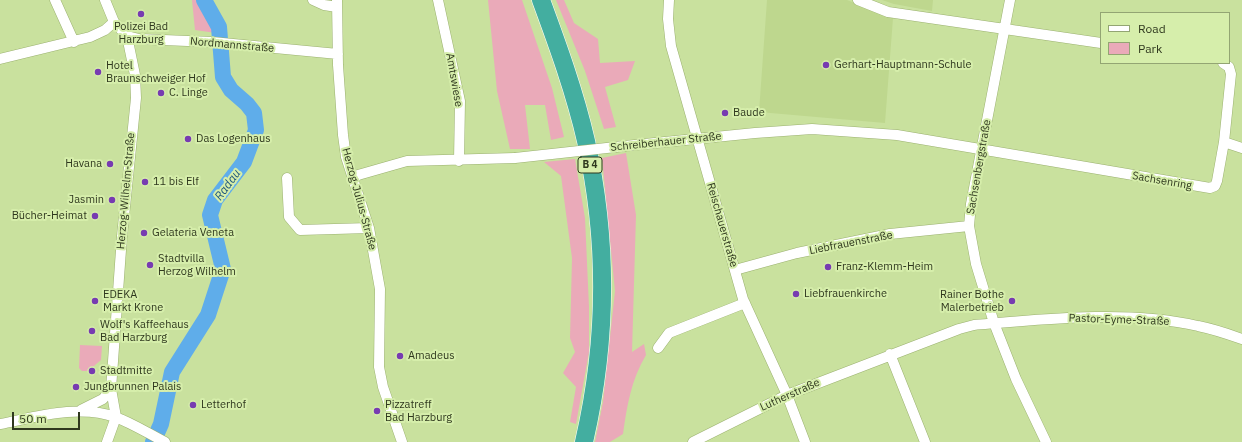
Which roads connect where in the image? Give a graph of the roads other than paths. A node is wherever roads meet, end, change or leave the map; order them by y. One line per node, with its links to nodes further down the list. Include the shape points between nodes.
1 (55, 0): 13 (street)
2 (105, 0): 10 (street)
3 (313, 0): 9 (street, via 324,5)
4 (438, 0): 22 (street, Amtswiese, via 460,101)
5 (541, 0): 41 (highway, B 4, via 581,121 595,191 600,235 600,337 593,397)
6 (669, 0): 18 (street, Reischauerstraße, via 671,46)
7 (858, 0): 11 (street, via 888,12)
8 (1010, 0): 11 (street, Sachsenbergstraße)
9 (337, 3): 15 (street, Herzog-Julius-Straße)
10 (114, 22): 12 (street); 13 (street, via 105,30)
11 (1003, 28): 14 (street); 20 (street, Sachsenbergstraße)
12 (127, 36): 15 (street, Nordmannstraße); 33 (street, Herzog-Wilhelm-Straße, via 135,75 136,98 122,236)
13 (74, 42): 16 (street)
14 (1100, 43)
15 (338, 54): 24 (street, Herzog-Julius-Straße, via 343,135)
16 (0, 59)
17 (1224, 64): 19 (street, Sachsenring, via 1229,67 1231,74)
18 (698, 140): 20 (street, Schreiberhauer Straße, via 812,129 897,135); 22 (street, Schreiberhauer Straße, bridge); 27 (street, Reischauerstraße)
19 (1224, 142): 20 (street, Sachsenring, via 1215,186 1206,189); 21 (street)
20 (981, 148): 25 (street, Sachsenbergstraße)
21 (1242, 148)
22 (459, 161): 24 (street, Schreiberhauer Straße, via 407,161 358,175)
23 (287, 178): 26 (street, via 289,217 300,230)
24 (353, 180): 26 (street, Herzog-Julius-Straße)
25 (969, 226): 27 (street, Liebfrauenstraße, via 890,234 797,253); 29 (street, Sachsenbergstraße, via 976,264)
26 (369, 228): 40 (street, Herzog-Julius-Straße, via 380,289 379,367 383,388)
27 (735, 270): 28 (street, Reischauerstraße)
28 (745, 303): 31 (street, via 669,333); 34 (street, Reischauerstraße)
29 (994, 324): 30 (street, Pastor-Eyme-Straße, via 1067,318 1137,319 1200,326); 32 (street, Pastor-Eyme-Straße, via 959,328); 45 (street, Sachsenbergstraße, via 1016,379)
30 (1242, 339)
31 (658, 348)
32 (890, 354): 34 (street, Lutherstraße); 44 (street)
33 (111, 389): 35 (street, via 103,399); 36 (street, Herzog-Wilhelm-Straße)
34 (787, 395): 42 (street, Lutherstraße); 43 (street, Reischauerstraße)
35 (77, 411): 36 (street); 37 (street)
36 (116, 417): 38 (street); 39 (street, Herzog-Wilhelm-Straße)
37 (0, 424)
38 (158, 439)
39 (107, 442)
40 (402, 442)
41 (584, 442)
42 (693, 442)
43 (805, 442)
44 (925, 442)
45 (1046, 442)

